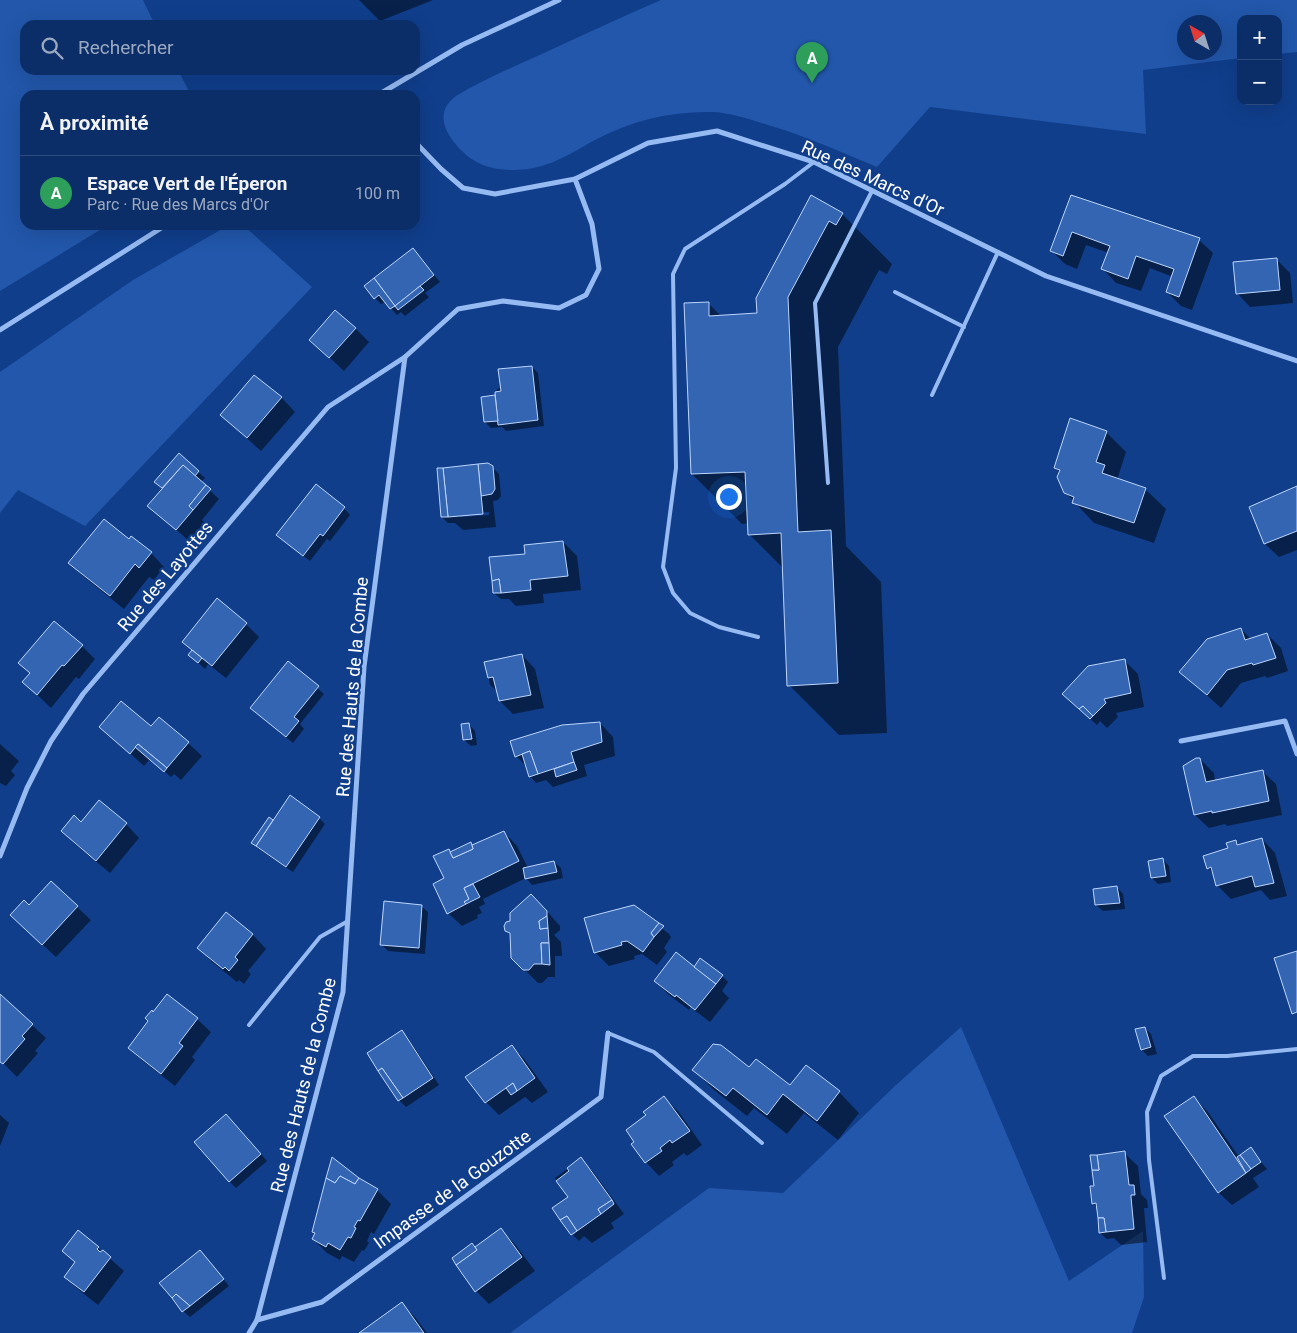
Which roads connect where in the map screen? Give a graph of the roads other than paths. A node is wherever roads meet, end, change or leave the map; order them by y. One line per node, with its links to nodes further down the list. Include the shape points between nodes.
1 (559, 0): 2 (street, via 462,45)
2 (420, 71)
3 (413, 75): 4 (street)
4 (388, 90)
5 (420, 147): 7 (street, Rue des Marcs d'Or, via 463,188 495,194)
6 (814, 162): 7 (street, Rue des Marcs d'Or, via 717,131 648,143); 8 (street, Rue des Marcs d'Or); 18 (lane, via 685,249 673,274 676,468 663,568 673,593 690,613 719,627)
7 (575, 179): 14 (street, via 592,224 599,269 586,295 559,308 503,301 458,309)
8 (872, 191): 10 (street, Rue des Marcs d'Or); 17 (lane, via 815,303)
9 (158, 230): 13 (street)
10 (998, 252): 12 (lane); 15 (street, Rue des Marcs d'Or, via 1046,276)
11 (895, 292): 12 (lane)
12 (964, 328): 16 (lane)
13 (0, 330)
14 (405, 357): 21 (street, Rue des Layottes, via 328,407 83,694 51,741 35,772); 22 (street, Rue des Hauts de la Combe, via 364,667)
15 (1297, 361)
16 (932, 395)
17 (828, 483)
18 (758, 637)
19 (1181, 741): 20 (street, via 1285,721)
20 (1297, 754)
21 (0, 856)
22 (348, 921): 23 (lane, via 320,937); 28 (street, Rue des Hauts de la Combe, via 343,992)
23 (249, 1025)
24 (608, 1033): 26 (lane, via 654,1052); 28 (street, Impasse de la Gouzotte, via 601,1097 322,1302)
25 (1297, 1049): 27 (lane, via 1193,1056 1161,1076 1147,1112 1149,1160)
26 (762, 1142)
27 (1164, 1278)
28 (257, 1320): 29 (street, Rue des Hauts de la Combe)
29 (249, 1333)

